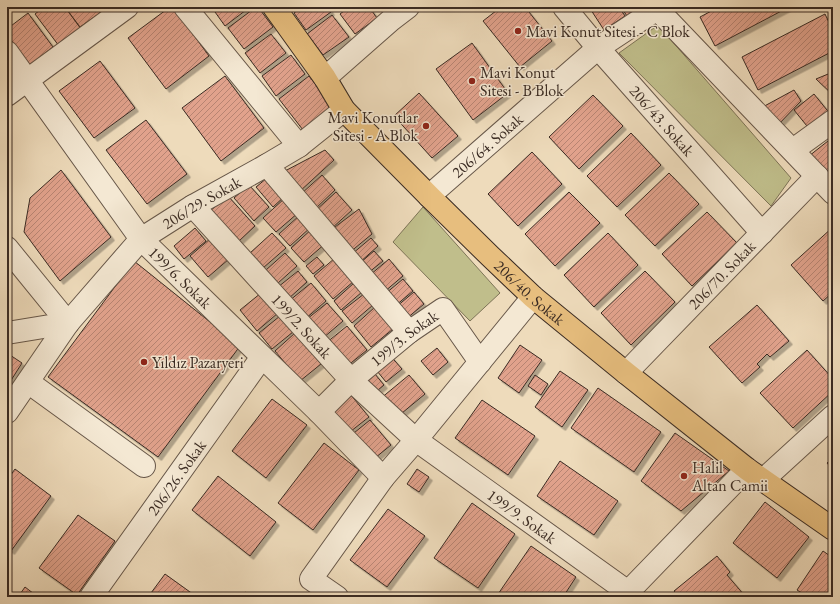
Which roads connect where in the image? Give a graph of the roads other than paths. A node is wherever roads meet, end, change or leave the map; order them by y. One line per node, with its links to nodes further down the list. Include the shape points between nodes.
1 (127, 7): 11 (street)
2 (185, 7): 15 (street)
3 (274, 7): 10 (main road, 206/40. Sokak)
4 (408, 7): 7 (street)
5 (567, 8): 8 (street, 206/43. Sokak)
6 (658, 8): 8 (street, 206/64. Sokak); 16 (street)
7 (386, 13): 10 (street)
8 (598, 48): 20 (street, 206/64. Sokak); 22 (street, 206/43. Sokak)
9 (7, 52): 11 (street, 199/6. Sokak)
10 (325, 78): 13 (main road, 206/40. Sokak)
11 (27, 81): 12 (street); 23 (street, 199/6. Sokak)
12 (7, 95)
13 (344, 110): 15 (street, 206/29. Sokak); 20 (main road, 206/40. Sokak)
14 (833, 120): 16 (street)
15 (299, 146): 17 (street, 206/29. Sokak)
16 (793, 150): 18 (street)
17 (267, 165): 21 (street, 206/29. Sokak); 27 (street)
18 (817, 176): 19 (street); 22 (street, 206/70. Sokak)
19 (833, 193)
20 (428, 196): 25 (main road, 206/40. Sokak)
21 (192, 206): 23 (street, 206/29. Sokak); 32 (street, 199/2. Sokak)
22 (762, 233): 31 (street, 206/70. Sokak)
23 (141, 239): 26 (street, 206/29. Sokak); 29 (street, 199/6. Sokak)
24 (7, 248): 26 (street)
25 (533, 297): 30 (street); 31 (main road, 206/40. Sokak)
26 (68, 323): 28 (street); 33 (street, 206/29. Sokak)
27 (408, 332): 30 (street, 199/3. Sokak, via 443,309); 32 (street, 199/3. Sokak)
28 (7, 333)
29 (262, 357): 35 (street, 199/6. Sokak); 43 (street, 206/26. Sokak)
30 (480, 362): 37 (street)
31 (626, 373): 39 (main road, 206/40. Sokak)
32 (350, 380): 35 (street, 199/3. Sokak); 37 (street, 199/2. Sokak)
33 (28, 382): 34 (street, 206/29. Sokak); 38 (street)
34 (7, 412)
35 (319, 412): 40 (street, 199/6. Sokak)
36 (833, 416): 39 (street)
37 (416, 440): 40 (street); 42 (street, 199/9. Sokak)
38 (144, 466)
39 (755, 474): 41 (main road, 206/40. Sokak); 42 (street)
40 (383, 478): 44 (street, via 311,579)
41 (833, 529)
42 (625, 595)
43 (91, 597)
44 (337, 597)

